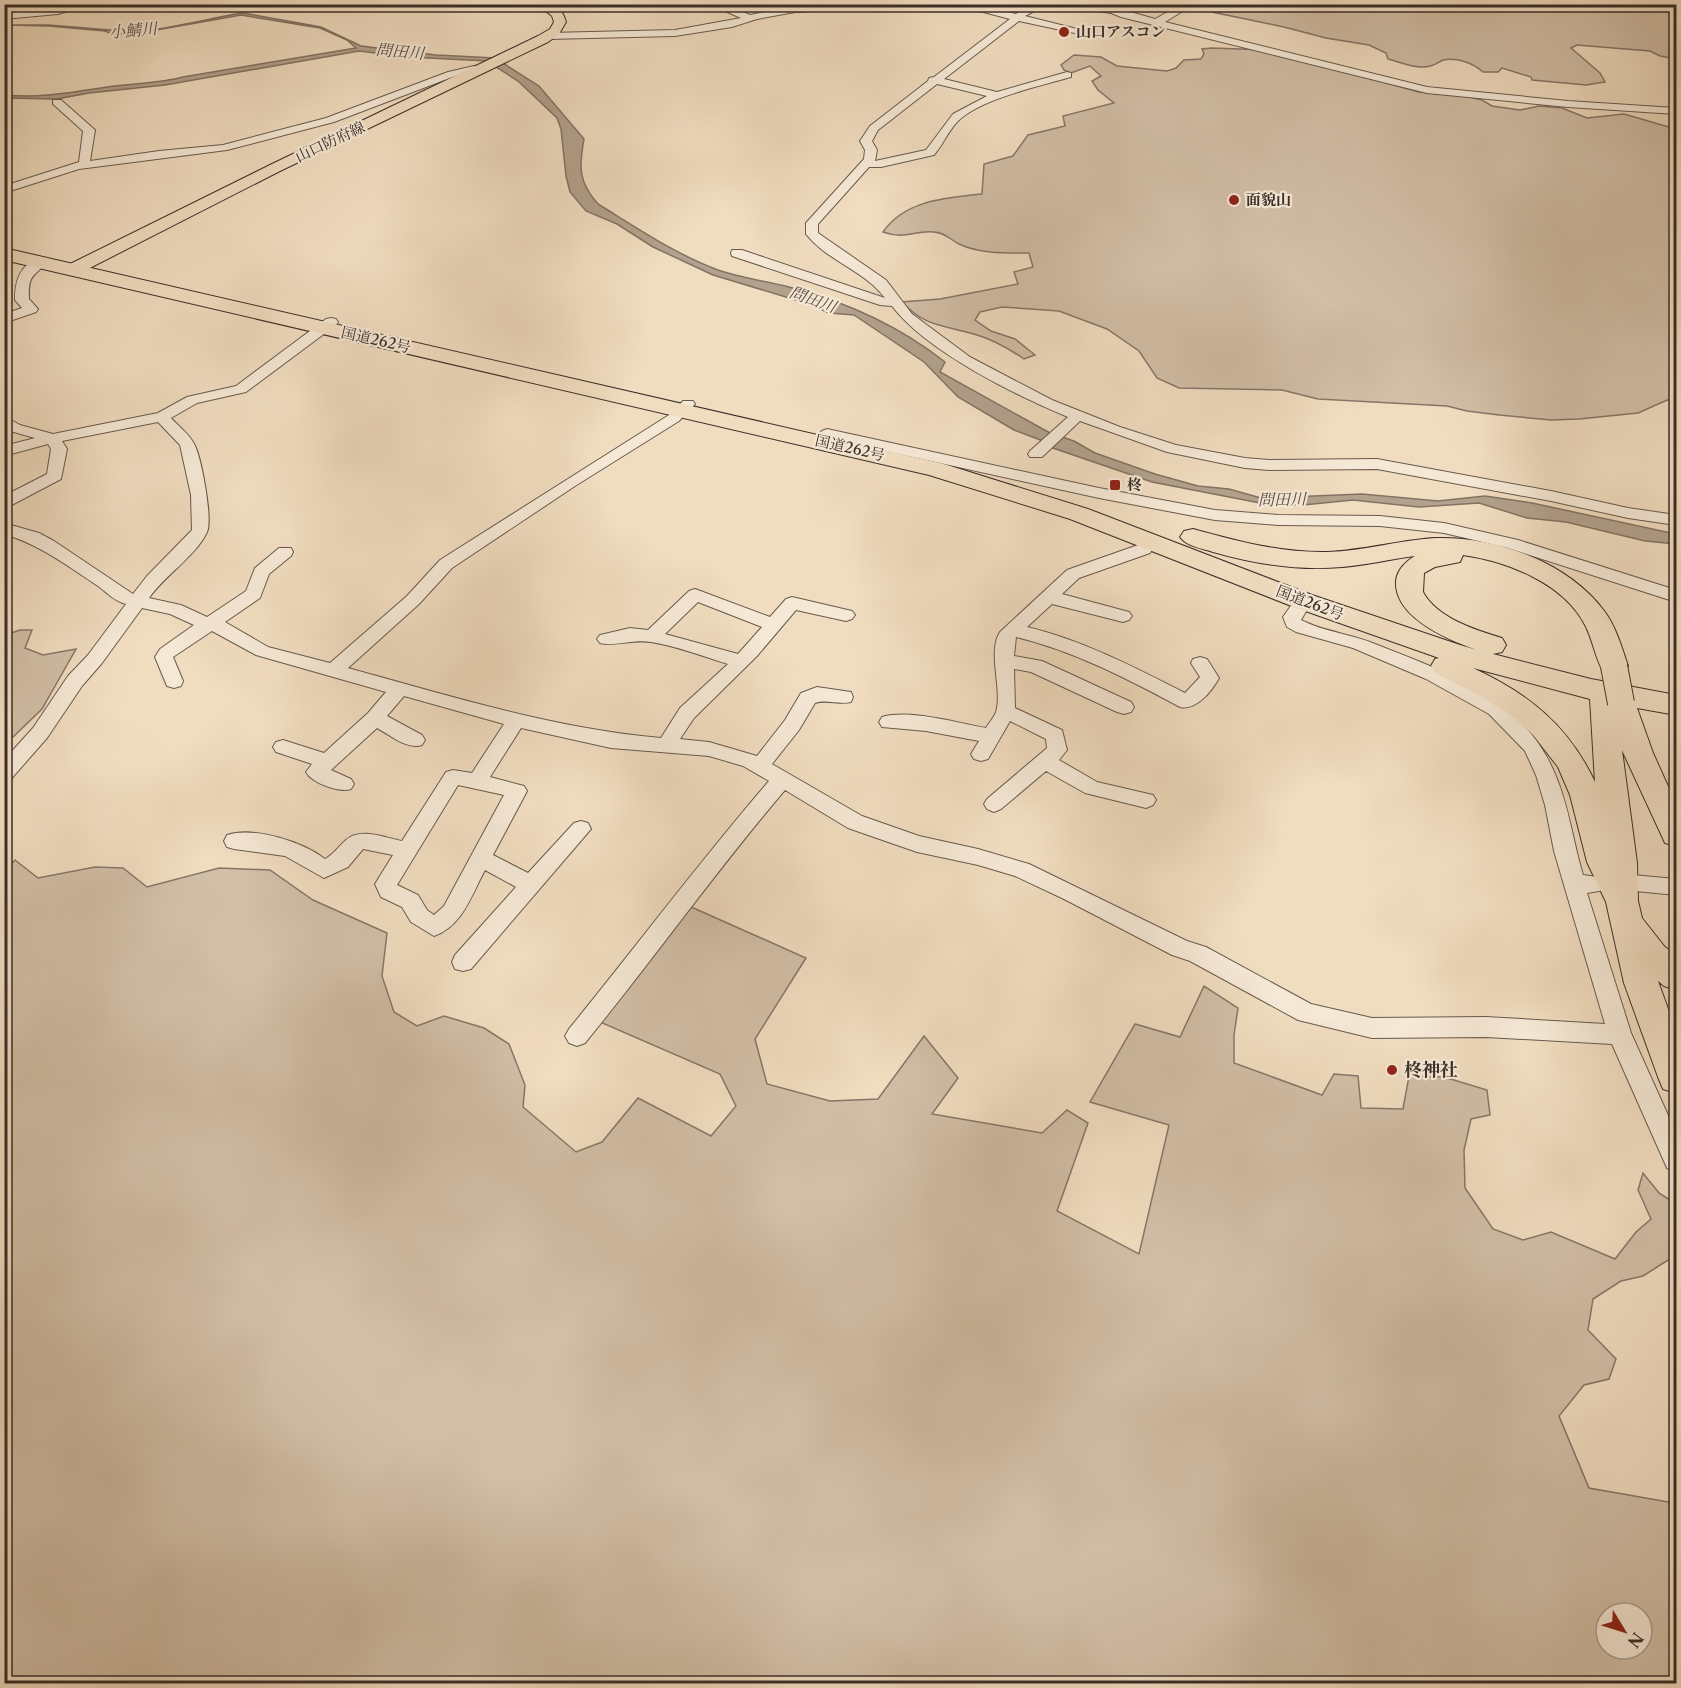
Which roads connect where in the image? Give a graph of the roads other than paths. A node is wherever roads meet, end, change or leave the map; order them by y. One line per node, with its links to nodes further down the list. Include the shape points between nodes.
1 (88, 4): 9 (street)
2 (543, 4): 14 (main road, via 560,18 559,26)
3 (713, 4): 10 (street)
4 (872, 4): 10 (street, via 795,9)
5 (957, 4): 11 (street)
6 (1043, 4): 11 (street)
7 (1057, 4): 12 (street, via 1113,10)
8 (1190, 4): 12 (street)
9 (4, 16)
10 (750, 18): 14 (street, via 675,33)
11 (1018, 18): 13 (street); 17 (street)
12 (1156, 23): 20 (street, via 1427,90)
13 (1084, 32)
14 (548, 36): 15 (main road, 山口防府線)
15 (479, 70): 22 (street, via 452,74 330,120 223,148 159,153); 28 (main road, 山口防府線)
16 (1067, 75): 18 (street)
17 (933, 80): 18 (street); 21 (street, via 868,135 871,156)
18 (1000, 96): 21 (street, via 957,116 930,153)
19 (57, 102): 22 (street, via 89,130 85,162)
20 (1677, 111)
21 (867, 164): 29 (street, via 816,217 812,234 881,283)
22 (80, 166): 23 (street)
23 (4, 190)
24 (4, 246): 28 (highway, 国道262号)
25 (737, 253): 29 (street)
26 (4, 254): 27 (highway, 国道262号)
27 (41, 262): 28 (highway, 国道262号); 30 (street, via 27,271 22,281 22,300 31,309)
28 (77, 267): 31 (highway, 国道262号)
29 (893, 302): 34 (street, via 907,317 966,360)
30 (4, 319)
31 (327, 325): 32 (highway, 国道262号); 33 (street, via 247,385 192,399)
32 (684, 407): 36 (highway, 国道262号); 44 (highway, 国道262号, via 936,469); 61 (street, via 674,418 446,564 413,600)
33 (162, 417): 37 (street); 48 (street, via 187,444 199,495 200,530)
34 (1076, 417): 39 (street); 42 (street, via 1188,452 1245,463 1377,464)
35 (4, 420): 37 (street, via 15,428)
36 (827, 434): 40 (highway, 国道262号); 46 (street, via 1215,515 1278,520 1380,520 1444,528 1512,544)
37 (52, 438): 38 (street); 41 (street, via 59,448 56,476)
38 (4, 451)
39 (1037, 452)
40 (1031, 488): 60 (highway, via 1271,558 1330,560 1439,546 1507,557 1552,578 1584,605 1604,636); 62 (highway, 国道262号, via 1398,624)
41 (4, 504)
42 (1677, 520)
43 (4, 528): 48 (street, via 48,545 123,598)
44 (1151, 540): 47 (street, via 1144,549 1073,574); 49 (highway, 国道262号, via 1269,587)
45 (285, 552): 52 (street, via 261,572 254,594)
46 (1677, 596)
47 (1049, 597): 51 (street); 54 (street)
48 (138, 601): 52 (street, via 175,609); 82 (street, via 40,733)
49 (1301, 604): 68 (highway, 国道262号, via 1475,659 1592,689); 95 (highway, via 1478,681 1535,717 1570,761 1581,783); 95 (street, via 1292,617 1293,623 1302,628 1359,644 1433,674 1496,709 1533,747)
50 (846, 615): 53 (street, via 792,603)
51 (1123, 616)
52 (211, 624): 61 (street, via 262,651); 63 (street, via 166,653 164,657)
53 (774, 625): 55 (street, via 695,595); 57 (street)
54 (1013, 630): 58 (street, via 1004,643); 59 (street, via 1055,640 1139,676 1187,702 1210,678)
55 (652, 636): 56 (street, via 630,634); 57 (street)
56 (606, 639)
57 (741, 661): 76 (street, via 687,713)
58 (1005, 661): 69 (street, via 1035,666); 70 (street)
59 (1200, 663)
60 (1607, 664): 62 (highway, via 1579,614 1555,590 1526,572 1482,558 1454,555 1432,558 1411,572 1408,587 1415,604 1430,617 1456,632); 67 (highway, bridge)
61 (334, 670): 64 (street)
62 (1561, 670): 65 (highway, 国道262号)
63 (174, 681)
64 (399, 689): 71 (street); 72 (street)
65 (1677, 694)
66 (844, 697): 81 (street, via 817,694 808,698)
67 (1612, 701): 89 (highway); 95 (highway, via 1609,772 1621,863)
68 (1677, 705)
69 (1124, 707)
70 (1006, 711): 74 (street); 79 (street, via 1055,735 1057,750)
71 (375, 718): 75 (street); 80 (street)
72 (516, 720): 76 (street, via 611,741); 84 (street)
73 (889, 722): 74 (street, via 926,724)
74 (991, 736): 78 (street)
75 (415, 740)
76 (667, 744): 81 (street, via 709,749)
77 (283, 747): 80 (street)
78 (981, 754)
79 (1045, 761): 86 (street, via 1092,788); 87 (street)
80 (327, 762): 85 (street, via 316,772)
81 (760, 767): 83 (street)
82 (4, 774)
83 (782, 780): 98 (street, via 855,822 1042,879 1198,954 1306,1013 1372,1028 1486,1027); 99 (street)
84 (477, 781): 91 (street, via 453,777); 92 (street, via 517,791)
85 (344, 784)
86 (1146, 800)
87 (994, 804)
88 (581, 829): 93 (street)
89 (1677, 834)
90 (234, 841): 91 (street, via 288,847 324,870 362,840)
91 (406, 850): 92 (street, via 386,884 389,891 410,901 419,916 434,927 452,912)
92 (482, 858): 93 (street)
93 (531, 885): 96 (street)
94 (1677, 887): 95 (street)
95 (1611, 895): 97 (highway, via 1653,956); 98 (street, via 1592,949); 100 (highway)
96 (464, 962)
97 (1677, 976)
98 (1619, 1033): 101 (street)
99 (576, 1036)
100 (1677, 1077)
101 (1677, 1160)

